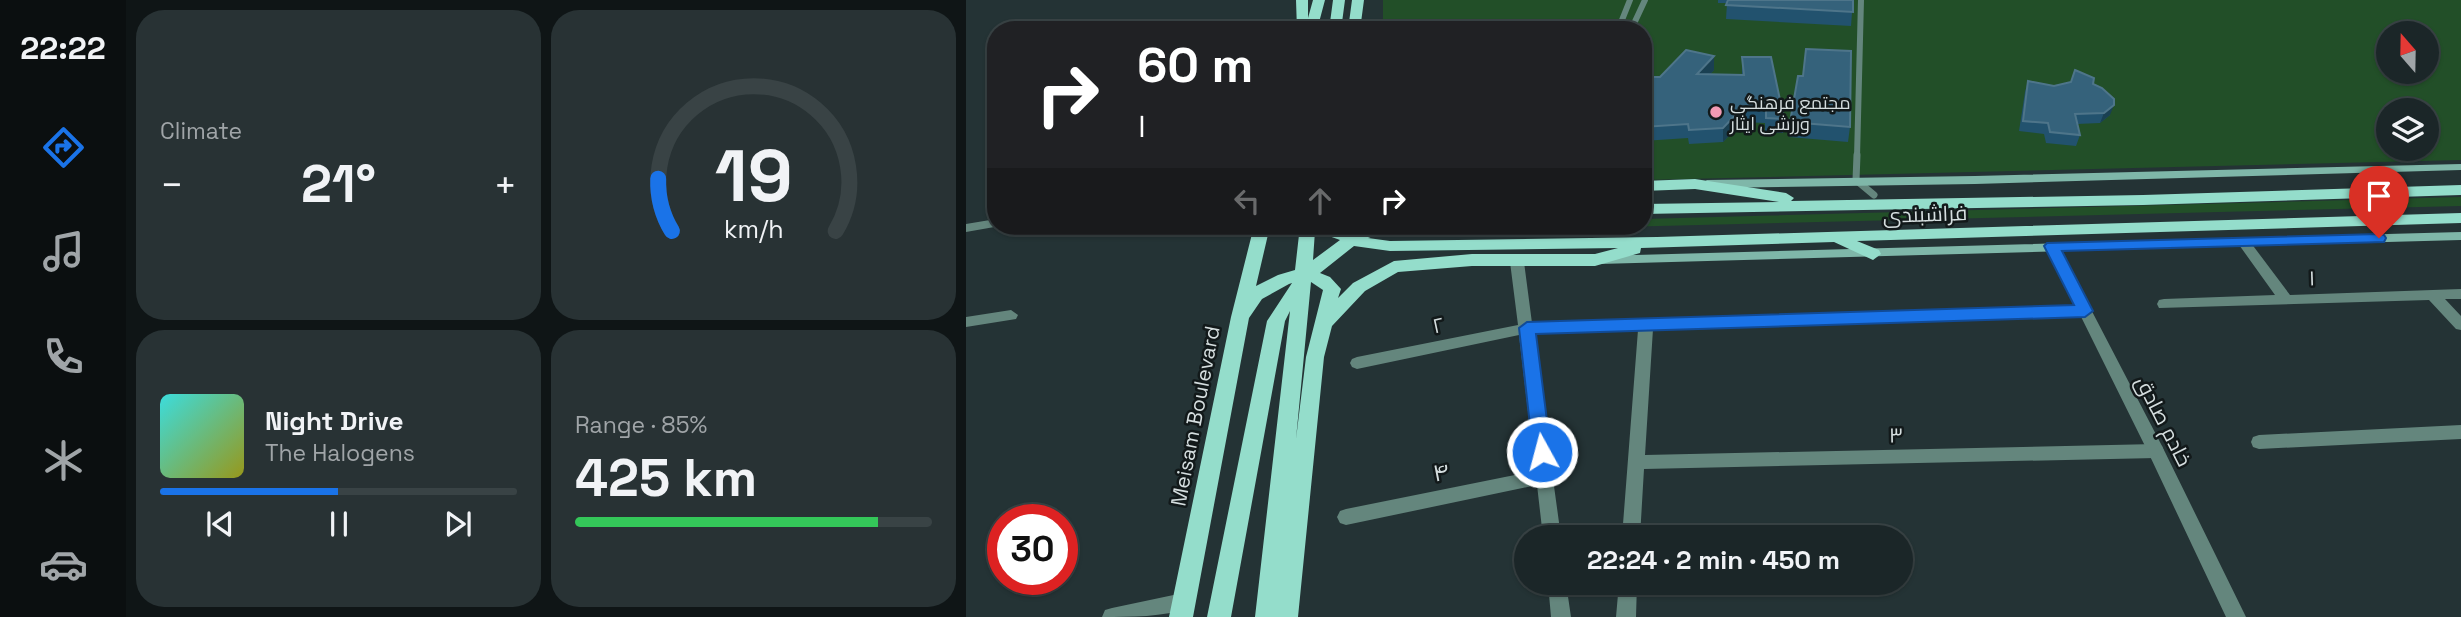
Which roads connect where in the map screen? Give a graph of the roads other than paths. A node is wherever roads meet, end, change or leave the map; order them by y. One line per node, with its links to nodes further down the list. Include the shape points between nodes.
1 (1302, 0): 8 (main road)
2 (1319, 0): 9 (main road)
3 (1339, 0): 10 (main road)
4 (1358, 0): 11 (main road)
5 (1630, 0): 12 (lane)
6 (1645, 0): 13 (lane)
7 (1861, 0): 15 (lane)
8 (1303, 21)
9 (1313, 21)
10 (1336, 21)
11 (1355, 21)
12 (1622, 21)
13 (1635, 21)
14 (2461, 167): 15 (main road, فراشبندی)
15 (1856, 180): 16 (main road, فراشبندی); 19 (lane)
16 (1695, 184): 17 (main road); 20 (main road)
17 (1652, 186)
18 (2461, 190): 21 (main road)
19 (1874, 195): 20 (main road); 21 (main road, via 2039,192)
20 (1793, 199): 22 (main road)
21 (2143, 200): 23 (main road)
22 (1652, 201)
23 (1652, 209)
24 (2461, 218): 33 (main road, فراشبندی)
25 (987, 224): 26 (street)
26 (966, 228)
27 (1260, 235): 47 (main road, Meisam Boulevard)
28 (1307, 235): 67 (main road)
29 (1342, 235): 36 (main road, فراشبندی)
30 (1360, 235): 66 (main road, via 1321,261 1289,296 1276,321)
31 (1364, 235): 36 (main road)
32 (2461, 236): 34 (main road, فراشبندی)
33 (1831, 238): 35 (main road, فراشبندی); 38 (main road)
34 (2243, 242): 37 (main road, فراشبندی); 43 (street)
35 (1657, 243): 36 (main road, فراشبندی); 39 (main road)
36 (1390, 246)
37 (2052, 246): 38 (main road, فراشبندی); 45 (street, خادم صادق)
38 (1873, 254): 39 (main road, فراشبندی)
39 (1595, 260): 40 (main road)
40 (1517, 262): 51 (main road, via 1394,267 1359,287); 52 (street)
41 (2461, 294): 42 (street, ۱)
42 (2433, 295): 43 (street, ۱); 50 (street)
43 (2286, 300): 44 (street, ۱)
44 (2164, 304)
45 (2085, 311): 49 (street); 56 (street, خادم صادق)
46 (1012, 315): 48 (street)
47 (1240, 317): 51 (main road, via 1270,284 1316,276 1332,289); 64 (main road, Meisam Boulevard)
48 (966, 323)
49 (1646, 324): 52 (street); 57 (street)
50 (2461, 325)
51 (1322, 326): 68 (main road)
52 (1527, 328): 53 (street, ۲); 58 (street)
53 (1357, 363)
54 (2461, 432): 55 (street)
55 (2259, 442)
56 (2156, 451): 57 (street, ۳); 71 (street, خادم صادق)
57 (1637, 461): 61 (street)
58 (1545, 476): 59 (street, ۴); 60 (street)
59 (1346, 517)
60 (1551, 525)
61 (1632, 525)
62 (1558, 595): 69 (street)
63 (1627, 595): 70 (street)
64 (1182, 610): 65 (street)
65 (1112, 617)
66 (1219, 617)
67 (1267, 617)
68 (1286, 617)
69 (1561, 617)
70 (1626, 617)
71 (2236, 617)

